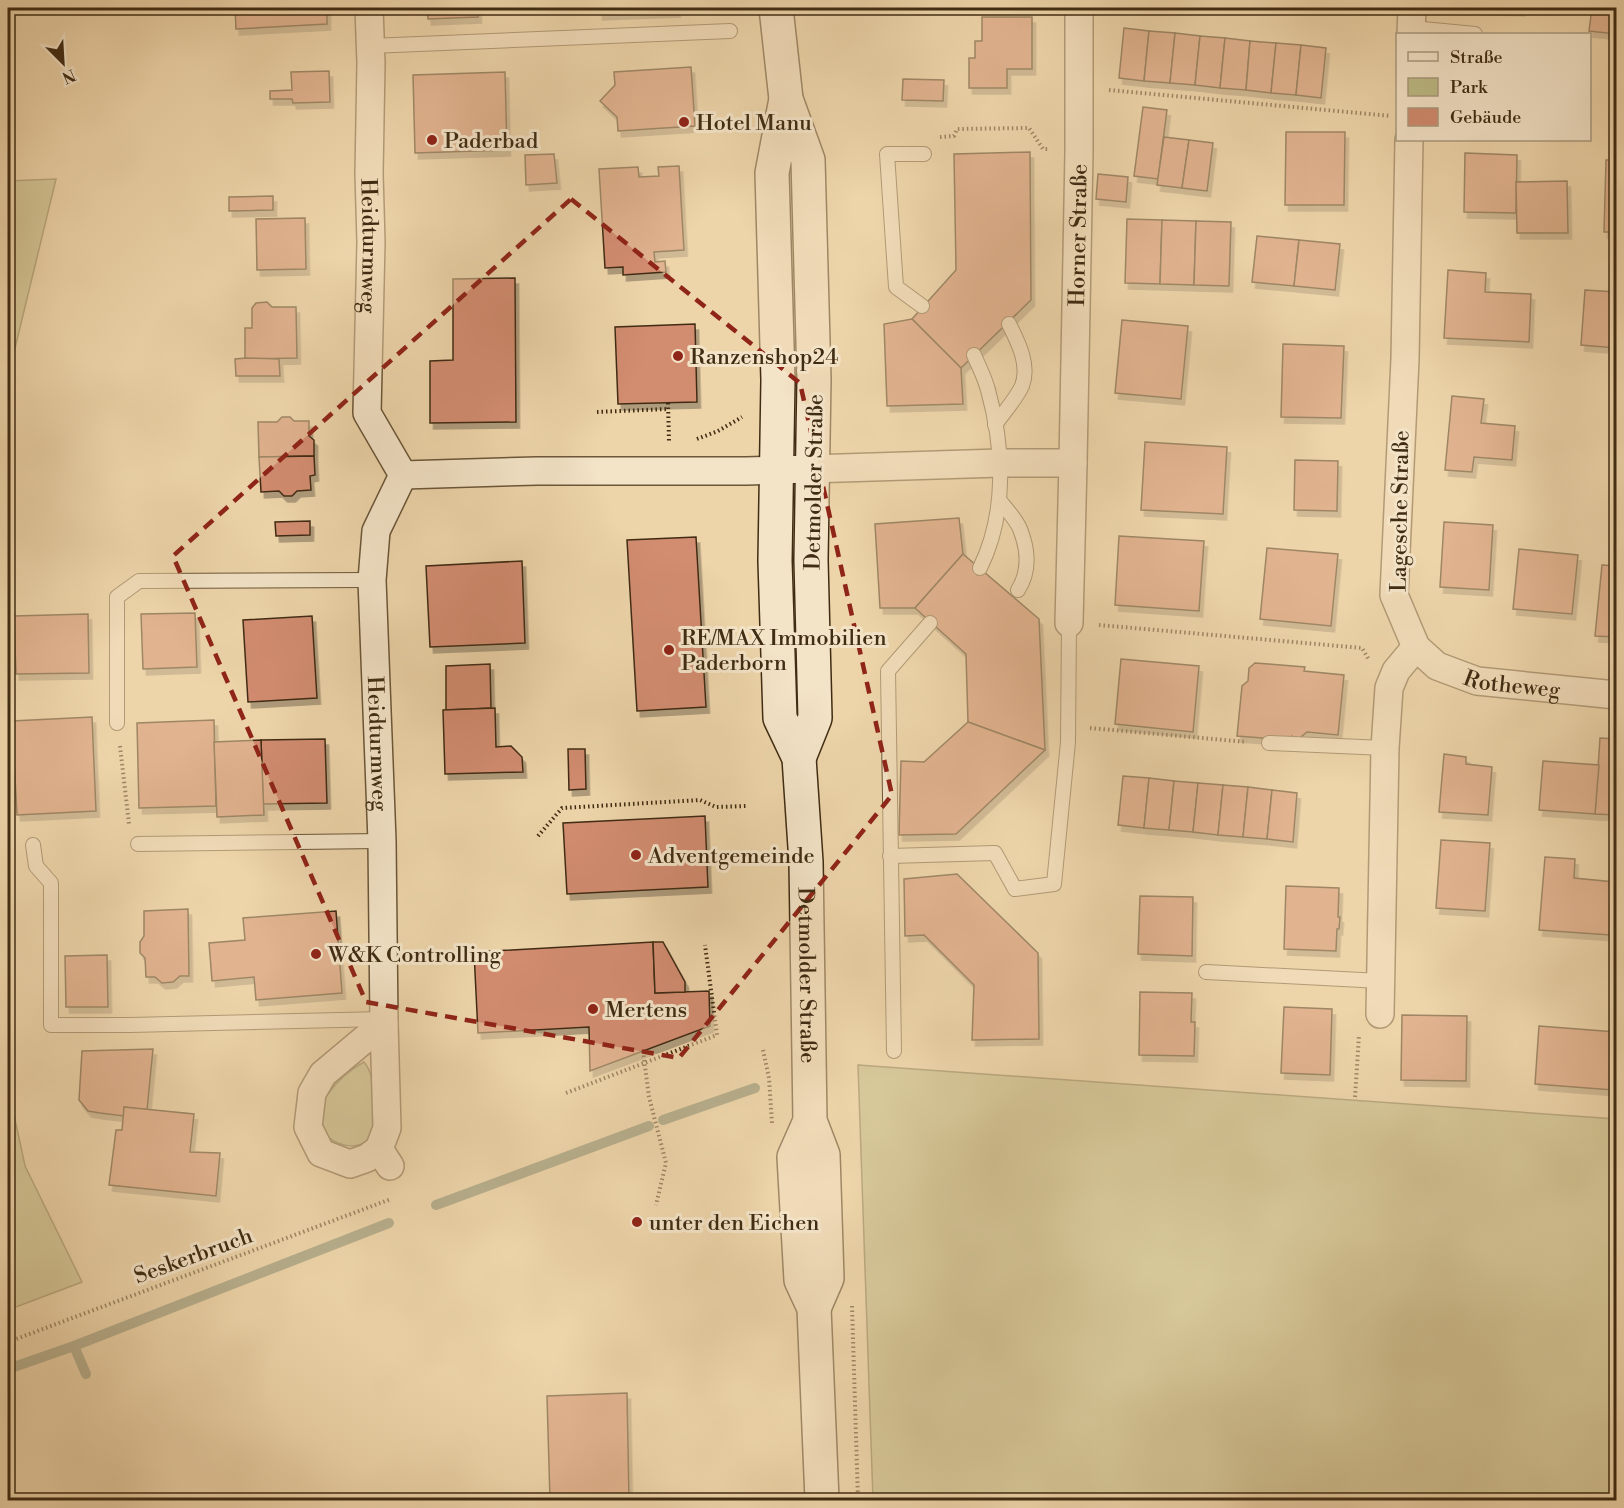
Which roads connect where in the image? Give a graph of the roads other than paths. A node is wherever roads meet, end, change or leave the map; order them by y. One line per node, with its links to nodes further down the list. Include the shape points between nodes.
1 (369, 8): 7 (street, Heidturmweg)
2 (776, 8): 8 (main road, Detmolder Straße)
3 (1079, 8): 16 (street, Horner Straße)
4 (1412, 23): 6 (lane)
5 (730, 31): 7 (lane)
6 (1469, 33)
7 (370, 46): 19 (street, Heidturmweg, via 367,413)
8 (786, 99): 17 (main road, Detmolder Straße, via 808,160); 18 (main road, Detmolder Straße, via 772,173 778,380)
9 (1409, 141): 26 (street, Lagesche Straße, via 1405,359 1394,595)
10 (924, 154): 11 (lane, via 887,154 896,287)
11 (922, 306)
12 (1009, 324): 14 (lane, via 1019,342 1024,364 1022,386)
13 (974, 355): 14 (lane, via 988,388)
14 (995, 425): 15 (lane)
15 (1000, 463): 16 (street); 17 (street); 20 (lane)
16 (1073, 463): 25 (street, Horner Straße)
17 (813, 469): 18 (street); 31 (main road, Detmolder Straße, via 814,718)
18 (776, 470): 19 (street); 31 (main road, Detmolder Straße, via 780,718)
19 (403, 475): 22 (street, Heidturmweg, via 376,531)
20 (1000, 501): 21 (lane, via 990,548); 23 (lane, via 1019,528 1028,561)
21 (980, 567)
22 (372, 580): 28 (lane, via 139,581 117,597); 32 (street, Heidturmweg)
23 (1018, 590)
24 (930, 623): 35 (lane, via 888,671)
25 (1069, 623): 35 (lane, via 1068,742 1054,884 1015,889 996,853)
26 (1416, 647): 27 (street, Rotheweg, via 1437,666 1478,681); 30 (street, via 1396,671 1389,688)
27 (1617, 694)
28 (117, 723)
29 (1269, 743): 30 (lane)
30 (1384, 748): 37 (street)
31 (799, 758): 41 (main road, Detmolder Straße, via 806,862 810,1121 823,1155 827,1278 814,1308)
32 (382, 841): 33 (lane); 39 (street, Heidturmweg)
33 (138, 844)
34 (33, 845): 39 (lane, via 36,866 51,883 51,1025)
35 (890, 856): 40 (lane)
36 (1206, 972): 37 (lane)
37 (1382, 981): 38 (street)
38 (1380, 1014)
39 (384, 1021): 39 (street, Heidturmweg, via 322,1074 312,1093 308,1127 321,1153 350,1164 385,1158)
40 (894, 1051)
41 (822, 1500)

